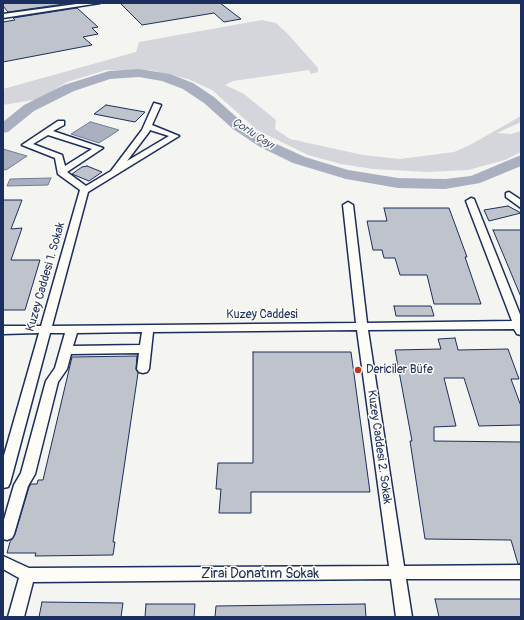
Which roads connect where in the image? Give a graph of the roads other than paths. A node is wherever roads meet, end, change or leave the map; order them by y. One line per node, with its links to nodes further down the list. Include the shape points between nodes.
1 (97, 3): 2 (street)
2 (3, 16)
3 (157, 105): 5 (street)
4 (61, 123): 6 (street)
5 (148, 126): 8 (street); 8 (street, via 175,136)
6 (47, 132): 7 (street, via 26,145 59,157); 7 (street, via 99,148)
7 (61, 172): 9 (street)
8 (114, 174): 9 (street)
9 (85, 190): 17 (street, Kuzey Caddesi 1. Sokak)
10 (509, 195): 13 (street)
11 (471, 201): 15 (street)
12 (348, 205): 14 (street, Kuzey Caddesi 2. Sokak)
13 (521, 205)
14 (362, 327): 15 (street, Kuzey Caddesi); 16 (street, Kuzey Caddesi); 27 (street, Kuzey Caddesi 2. Sokak)
15 (520, 327)
16 (148, 328): 18 (street, Kuzey Caddesi); 20 (street)
17 (44, 329): 18 (street, Kuzey Caddesi); 19 (street, Kuzey Caddesi); 23 (street, Kuzey Caddesi 1. Sokak)
18 (72, 329): 21 (street)
19 (3, 330)
20 (146, 349): 21 (street); 22 (street)
21 (66, 350): 24 (street, via 61,369 52,382 28,474 21,485)
22 (143, 369)
23 (3, 483)
24 (7, 534)
25 (3, 562): 28 (street, Zirai Donatım Sokak)
26 (521, 572): 27 (street, Zirai Donatım Sokak)
27 (398, 574): 28 (street, Zirai Donatım Sokak); 30 (street, Kuzey Caddesi 2. Sokak)
28 (27, 575): 29 (street)
29 (16, 617)
30 (404, 617)

